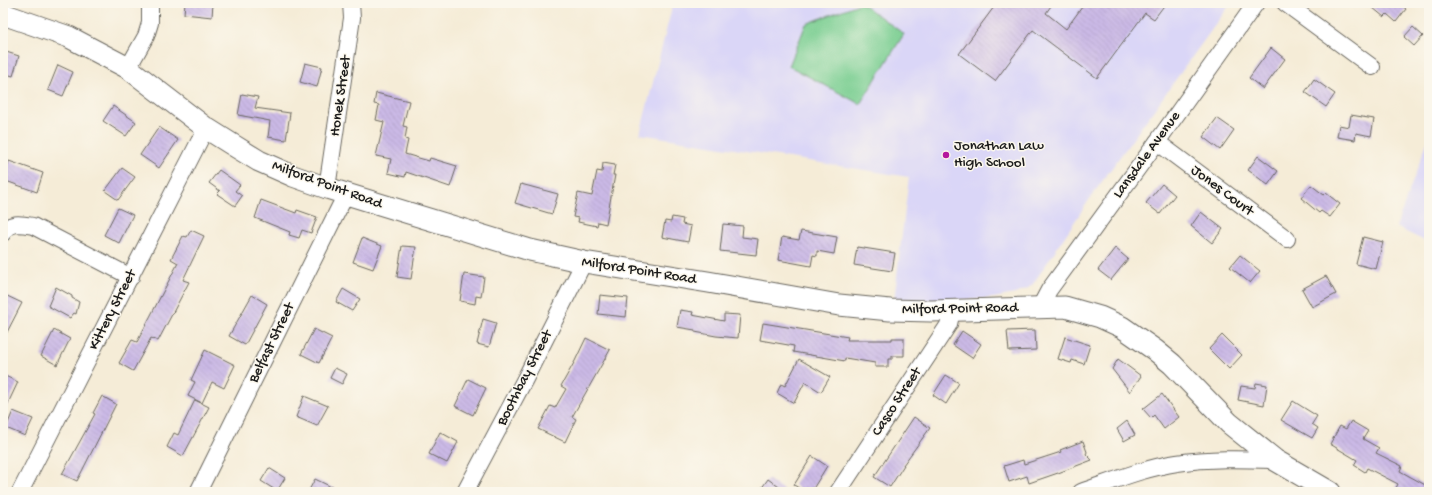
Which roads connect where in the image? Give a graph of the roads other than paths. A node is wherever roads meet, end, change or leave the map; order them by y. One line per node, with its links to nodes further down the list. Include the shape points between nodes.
1 (150, 3): 7 (street, via 150,23 146,36)
2 (351, 3): 10 (street, Honek Street, via 352,18)
3 (1256, 3): 9 (street, Lansdale Avenue)
4 (1286, 3): 6 (street)
5 (3, 14): 7 (main road, Milford Point Road, via 69,37)
6 (1372, 67)
7 (128, 68): 8 (main road, Milford Point Road)
8 (206, 128): 10 (main road, Milford Point Road, via 259,161); 14 (street, Kittery Street)
9 (1157, 142): 12 (street, Jones Court); 15 (street, Lansdale Avenue, via 1049,290)
10 (337, 191): 13 (main road, Milford Point Road, via 530,250); 18 (street, Belfast Street)
11 (3, 233): 14 (street, via 17,223 33,226)
12 (1287, 240)
13 (584, 262): 16 (main road, Milford Point Road, via 839,305 890,310); 20 (street, Boothbay Street)
14 (131, 277): 19 (street, Kittery Street)
15 (1040, 307): 16 (main road, Milford Point Road); 17 (main road, Milford Point Road, via 1065,307 1090,313 1122,327 1172,364 1229,423)
16 (952, 310): 21 (street, Casco Street, via 949,324)
17 (1275, 460): 22 (street, via 1225,459 1178,463 1134,473); 23 (main road, Milford Point Road)
18 (203, 490)
19 (20, 492)
20 (465, 492)
21 (838, 492)
22 (1081, 492)
23 (1330, 492)

